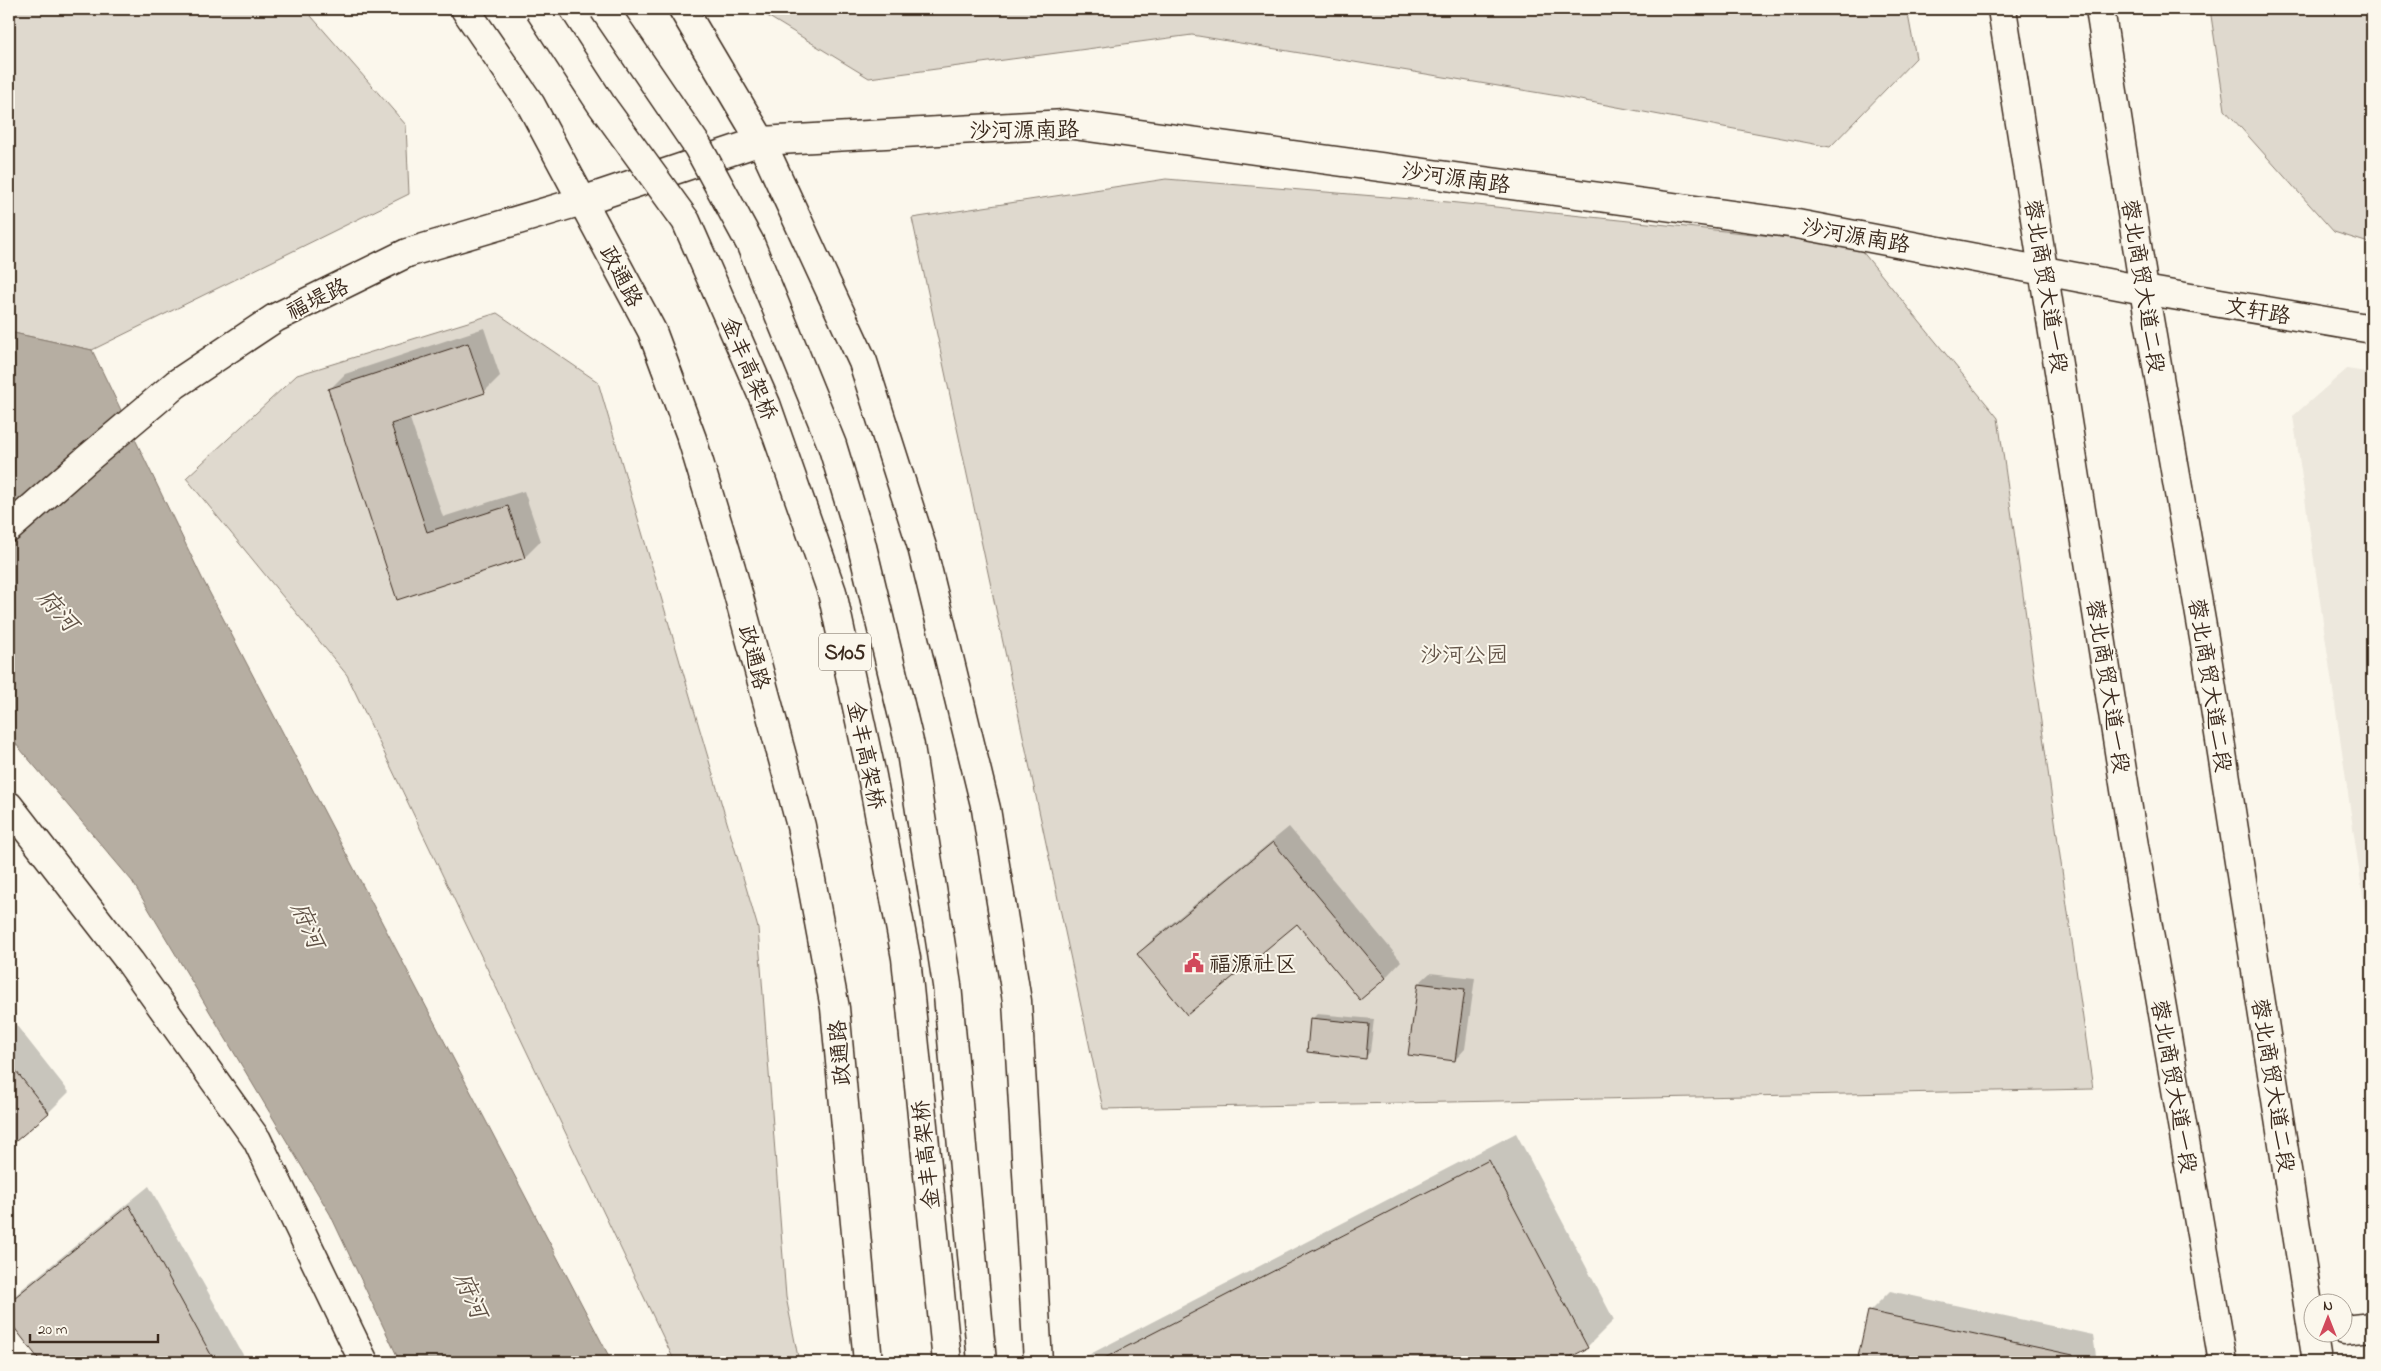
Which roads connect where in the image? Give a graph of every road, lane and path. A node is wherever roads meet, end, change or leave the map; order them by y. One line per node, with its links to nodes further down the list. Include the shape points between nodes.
1 (464, 9): 8 (main road, 政通路, via 532,105)
2 (539, 9): 20 (main road, 金丰高架桥 / S105, bridge, via 601,104 686,221 766,404 832,592 872,776 906,958)
3 (604, 9): 21 (main road, 金丰高架桥 / S105, bridge, via 698,147 750,242 832,445 859,534 910,746 947,985)
4 (683, 9): 7 (main road)
5 (2002, 9): 9 (main road, 蓉北商贸大道一段)
6 (2100, 9): 10 (main road, 蓉北商贸大道二段)
7 (762, 141): 8 (main road, 沙河源南路); 9 (main road, 沙河源南路, via 1066,124 1797,224); 22 (main road, via 863,362 922,547 986,809 1017,1001)
8 (582, 201): 12 (main road, 福堤路, via 407,253 274,318 176,384); 19 (main road, 政通路, via 652,331 692,439 731,568 801,826 835,1008)
9 (2044, 270): 10 (main road, 沙河源南路); 23 (main road, 蓉北商贸大道一段, via 2132,834)
10 (2144, 290): 11 (main road, 文轩路); 14 (main road, 蓉北商贸大道二段, via 2207,654)
11 (2372, 330)
12 (9, 528)
13 (9, 806): 18 (main road, via 130,962 257,1140)
14 (2309, 1294)
15 (2372, 1327): 16 (main road)
16 (2354, 1329)
17 (2316, 1344): 24 (main road, 蓉北商贸大道二段)
18 (364, 1362)
19 (868, 1362)
20 (947, 1362)
21 (982, 1362)
22 (1038, 1362)
23 (2223, 1362)
24 (2317, 1362)

